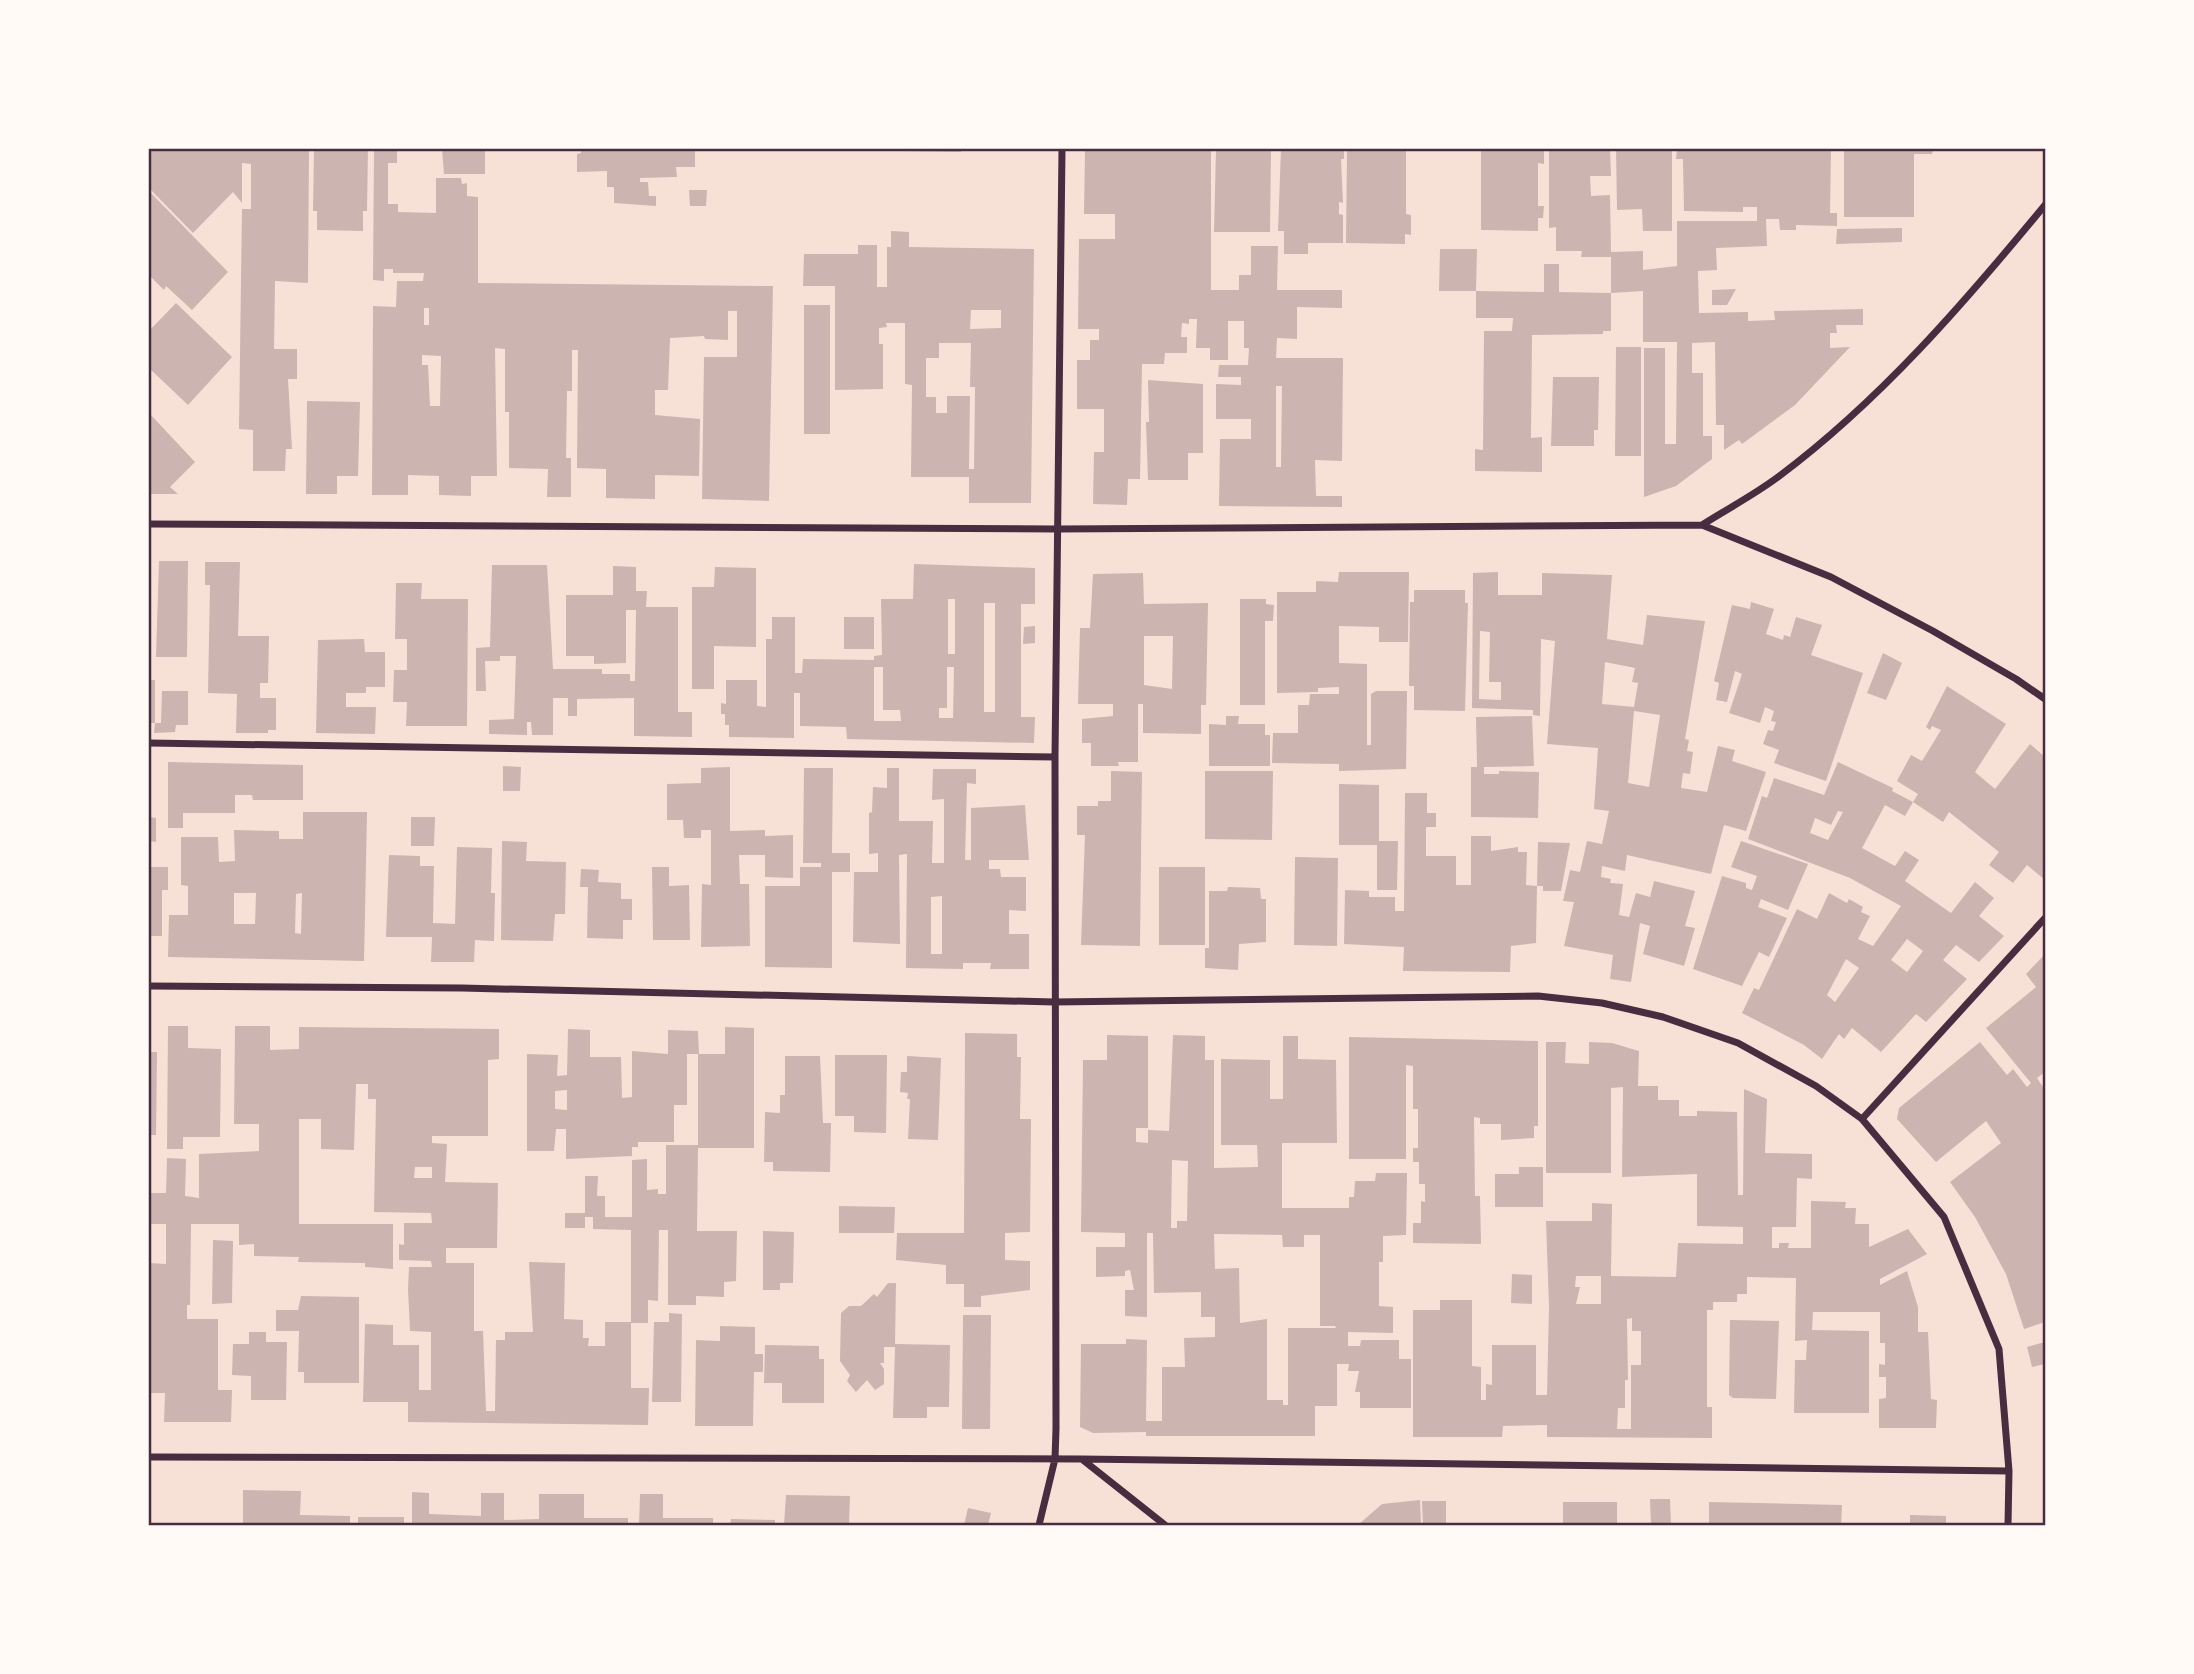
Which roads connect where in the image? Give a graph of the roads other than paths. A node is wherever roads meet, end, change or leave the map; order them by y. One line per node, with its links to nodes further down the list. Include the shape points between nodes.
1 (1062, 149): 5 (street)
2 (2045, 205): 4 (street, via 1969,298 1862,405 1778,477)
3 (149, 524): 5 (street)
4 (1702, 525): 5 (street); 6 (street, via 1831,577 1981,658)
5 (1057, 529): 8 (street)
6 (2045, 699)
7 (149, 743): 8 (street)
8 (1055, 757): 11 (street)
9 (2045, 918): 12 (street)
10 (149, 986): 11 (street, via 475,988)
11 (1054, 1002): 12 (street, via 1538,996 1602,1003 1738,1042); 14 (street)
12 (1863, 1119): 16 (street, via 1944,1217 1999,1349)
13 (149, 1457): 14 (street)
14 (1055, 1459): 15 (street); 17 (street)
15 (1082, 1459): 16 (street); 18 (street)
16 (2009, 1471): 19 (street)
17 (1039, 1525)
18 (1165, 1525)
19 (2008, 1525)

